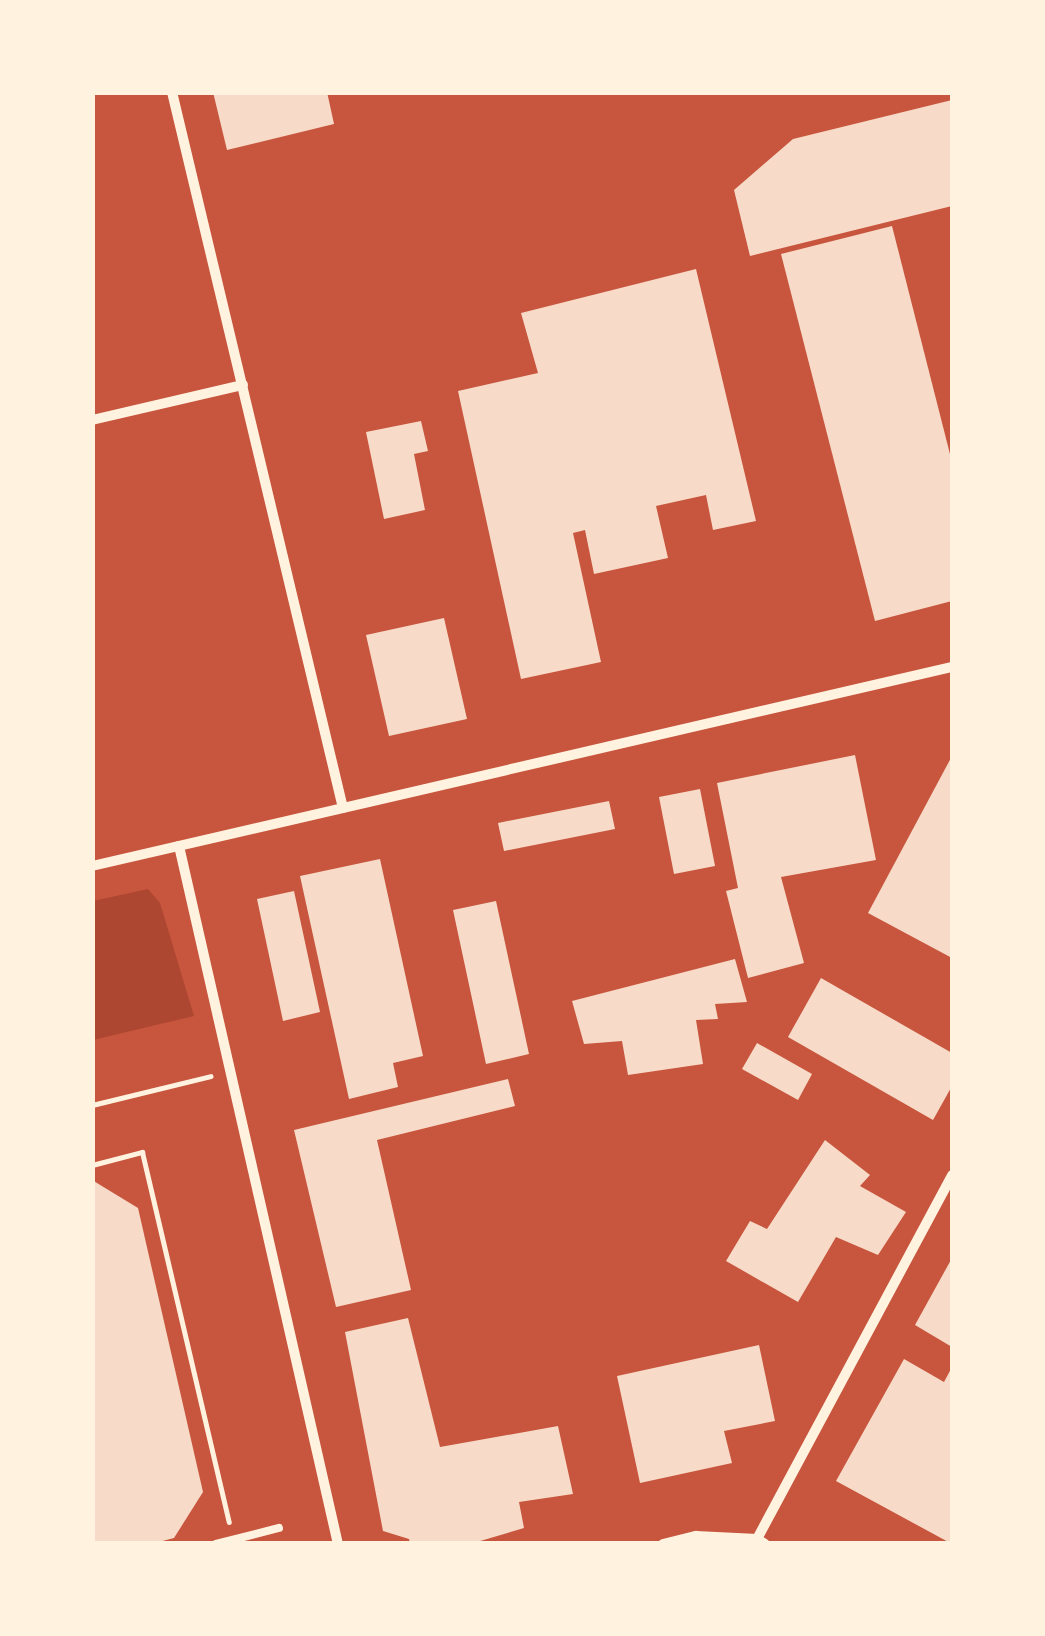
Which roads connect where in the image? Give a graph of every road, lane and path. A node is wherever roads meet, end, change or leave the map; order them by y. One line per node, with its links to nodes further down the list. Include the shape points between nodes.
1 (172, 92): 2 (street)
2 (243, 386): 3 (street); 5 (street)
3 (92, 420)
4 (952, 666): 5 (street)
5 (342, 808): 6 (street)
6 (178, 846): 7 (street); 8 (street)
7 (92, 866)
8 (228, 1072): 9 (path); 16 (street)
9 (92, 1106)
10 (92, 1164): 13 (path, via 142,1152)
11 (952, 1175): 14 (street)
12 (279, 1528): 13 (lane)
13 (233, 1540): 15 (lane)
14 (759, 1542): 17 (street, via 696,1536)
15 (216, 1544)
16 (338, 1544)
17 (663, 1544)

